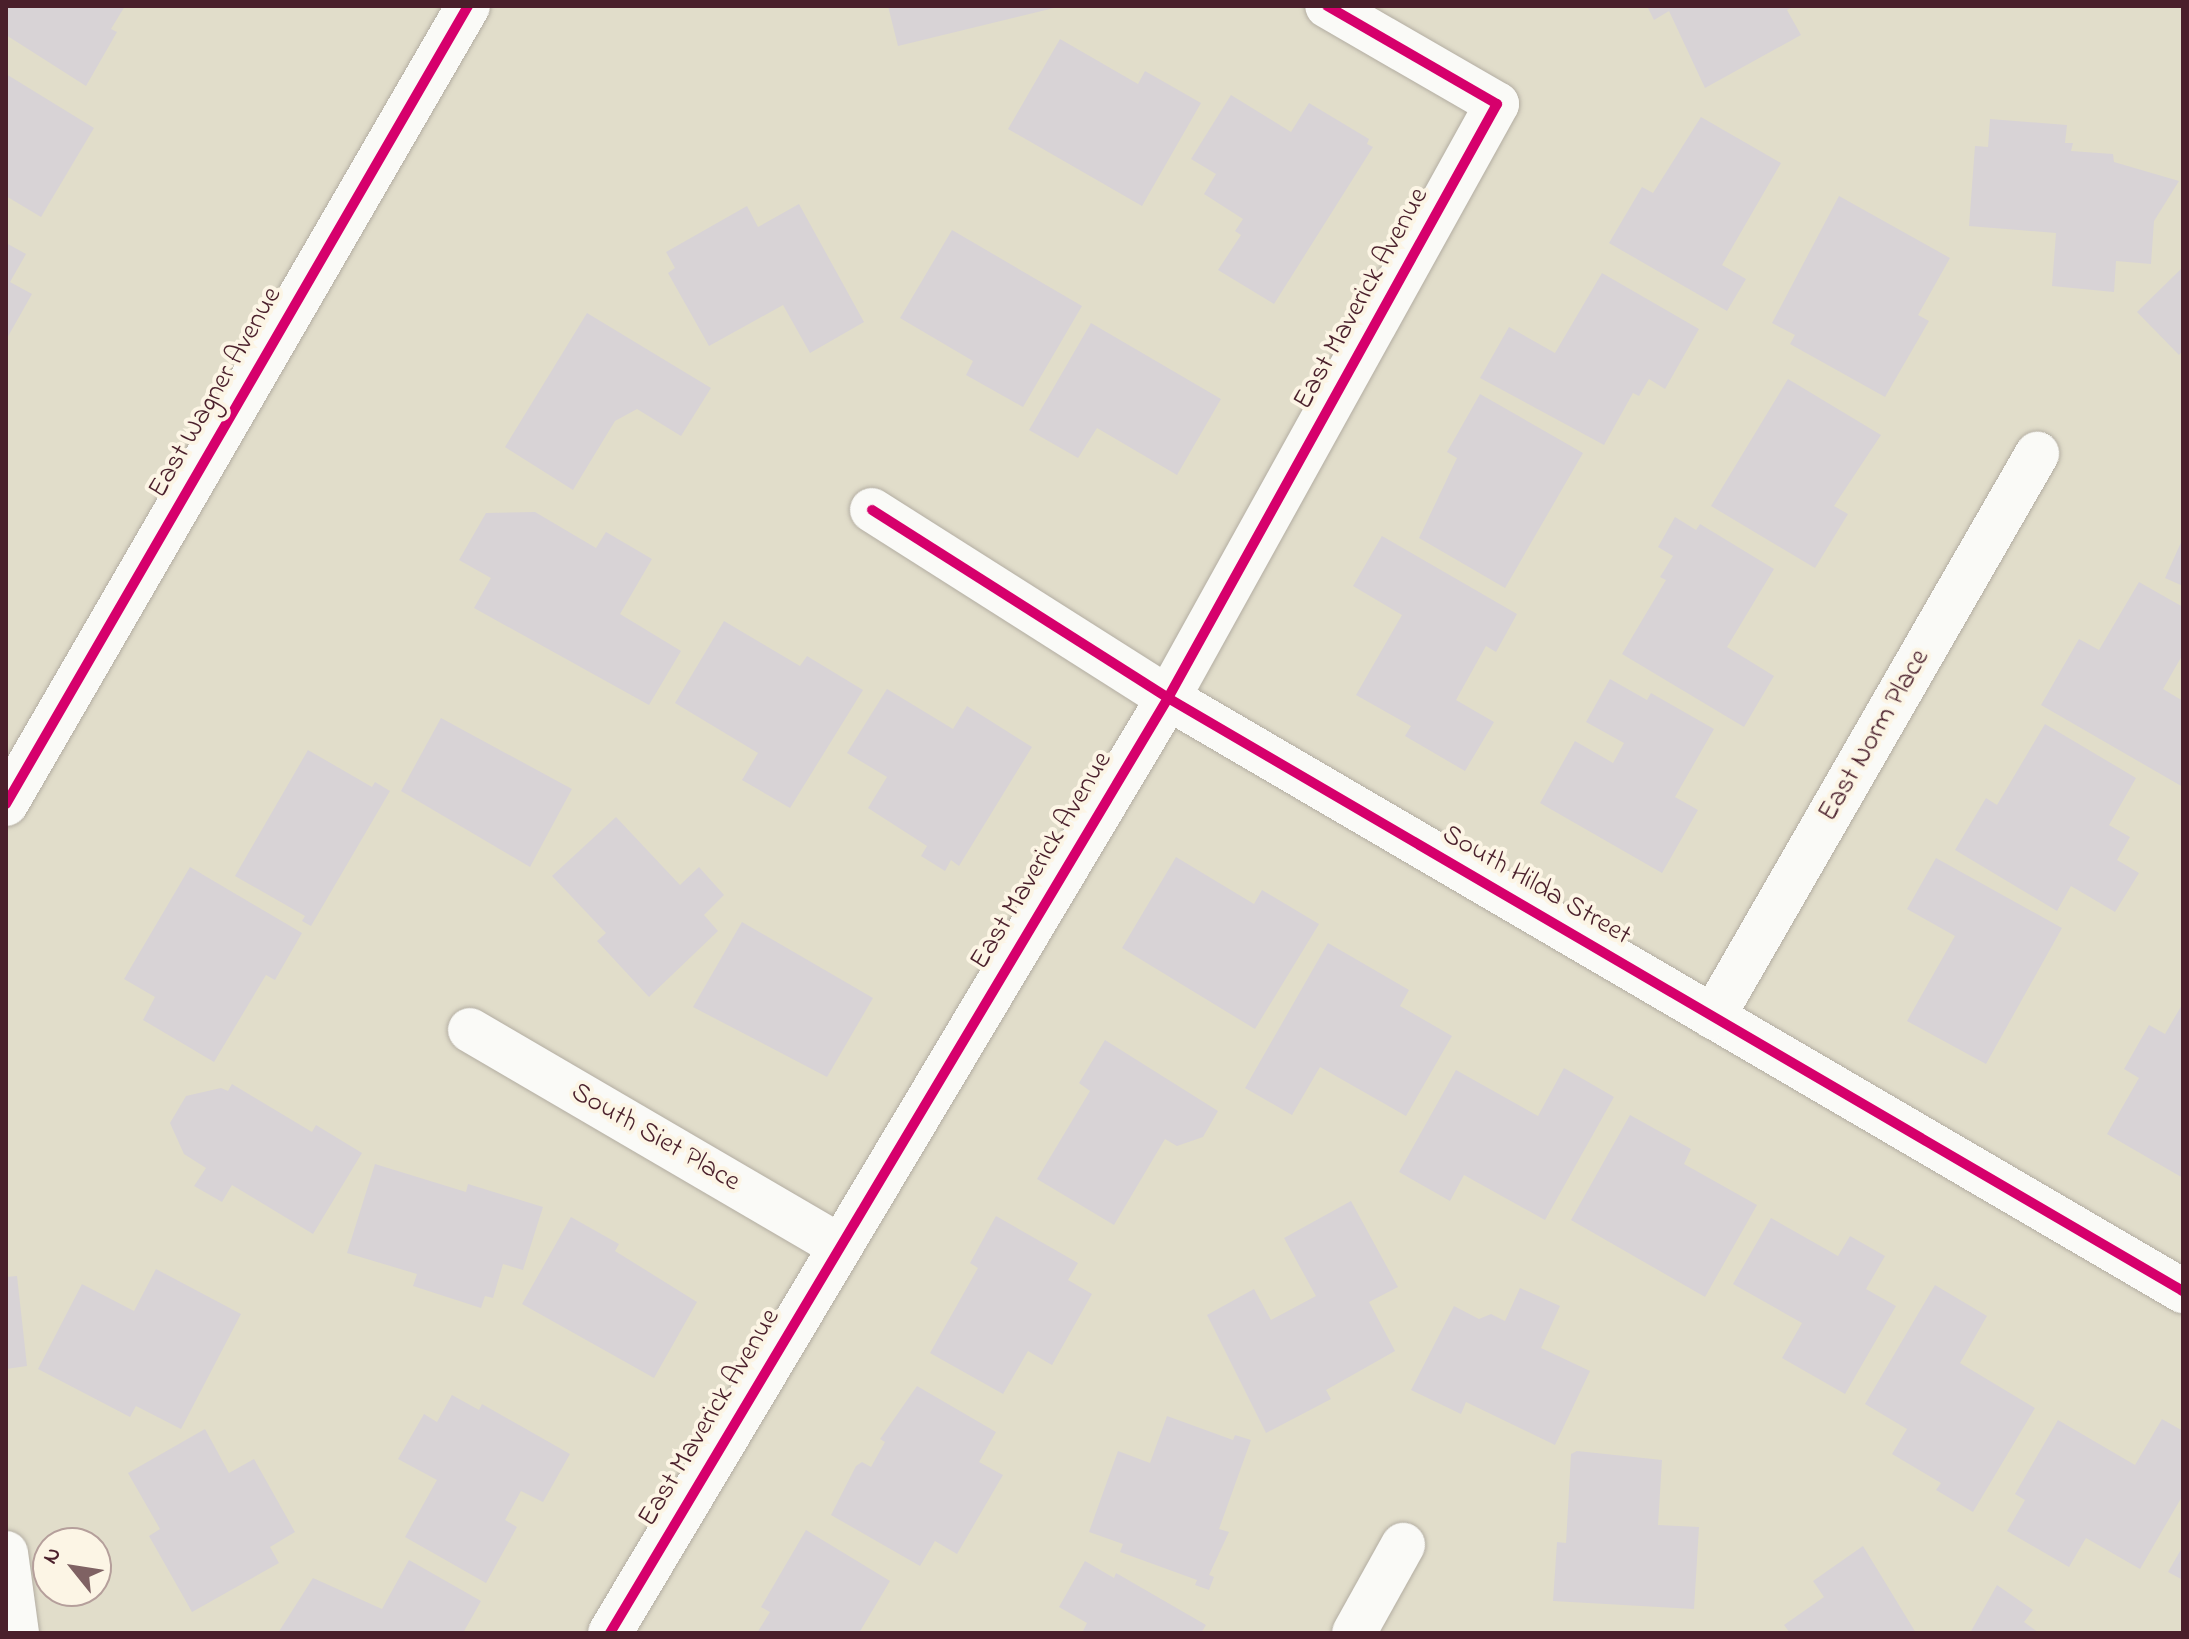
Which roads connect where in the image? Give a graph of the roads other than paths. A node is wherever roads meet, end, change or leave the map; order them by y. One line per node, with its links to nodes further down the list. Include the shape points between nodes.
1 (468, 6): 6 (street, East Wagner Avenue)
2 (1327, 6): 5 (street, East Maverick Avenue, via 1497,104)
3 (2037, 454): 7 (street, East Norm Place)
4 (872, 510): 5 (street, South Hilda Street)
5 (1168, 698): 7 (street, South Hilda Street); 9 (street, East Maverick Avenue)
6 (6, 804)
7 (1713, 1017): 10 (street, South Hilda Street)
8 (470, 1030): 9 (street, South Siet Place)
9 (840, 1246): 14 (street, East Maverick Avenue)
10 (2183, 1291)
11 (1403, 1545): 15 (street)
12 (6, 1553): 13 (street)
13 (17, 1633)
14 (610, 1633)
15 (1354, 1633)

